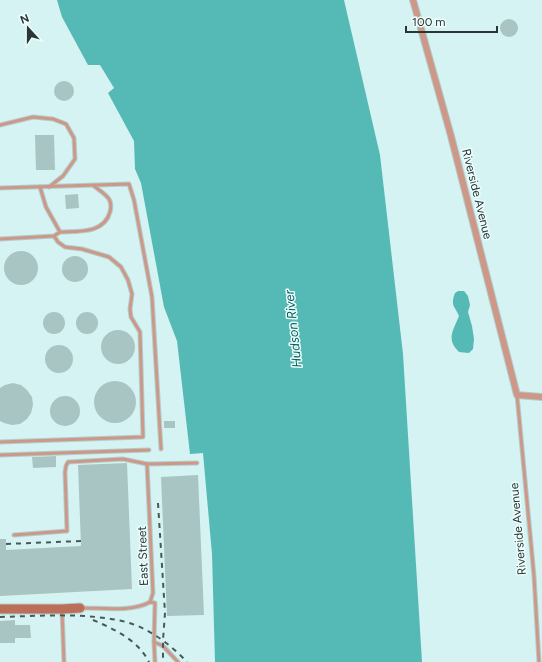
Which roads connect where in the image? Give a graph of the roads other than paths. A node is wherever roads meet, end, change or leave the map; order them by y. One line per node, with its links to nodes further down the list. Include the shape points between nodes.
1 (414, 0): 10 (street, Riverside Avenue)
2 (0, 125): 5 (lane, via 33,117 53,119 66,124 74,138 75,159 63,176)
3 (94, 186): 5 (lane); 7 (lane, via 109,197 112,207 108,220 99,228 87,231); 13 (lane, via 129,184 134,200 152,297)
4 (40, 187): 5 (lane); 6 (lane); 7 (lane, via 46,208)
5 (49, 187)
6 (0, 188)
7 (60, 232): 8 (lane)
8 (54, 236): 9 (lane); 12 (lane, via 65,247 109,257 121,267 128,280 132,294 130,309 140,332 143,437)
9 (0, 239)
10 (516, 395): 11 (street); 27 (lane, Riverside Avenue, via 534,576)
11 (542, 397)
12 (0, 442)
13 (161, 449)
14 (149, 450): 15 (lane)
15 (0, 455)
16 (197, 463): 17 (lane)
17 (148, 464): 18 (lane, via 123,459 68,462 65,472 67,531); 19 (lane, East Street, via 153,594)
18 (14, 535)
19 (150, 602): 20 (lane, East Street, via 135,608); 23 (lane, via 155,603)
20 (81, 608): 22 (street)
21 (0, 609): 22 (street)
22 (62, 610): 24 (lane)
23 (154, 642): 25 (lane); 26 (lane, via 163,646)
24 (64, 662)
25 (155, 662)
26 (178, 662)
27 (539, 662)

